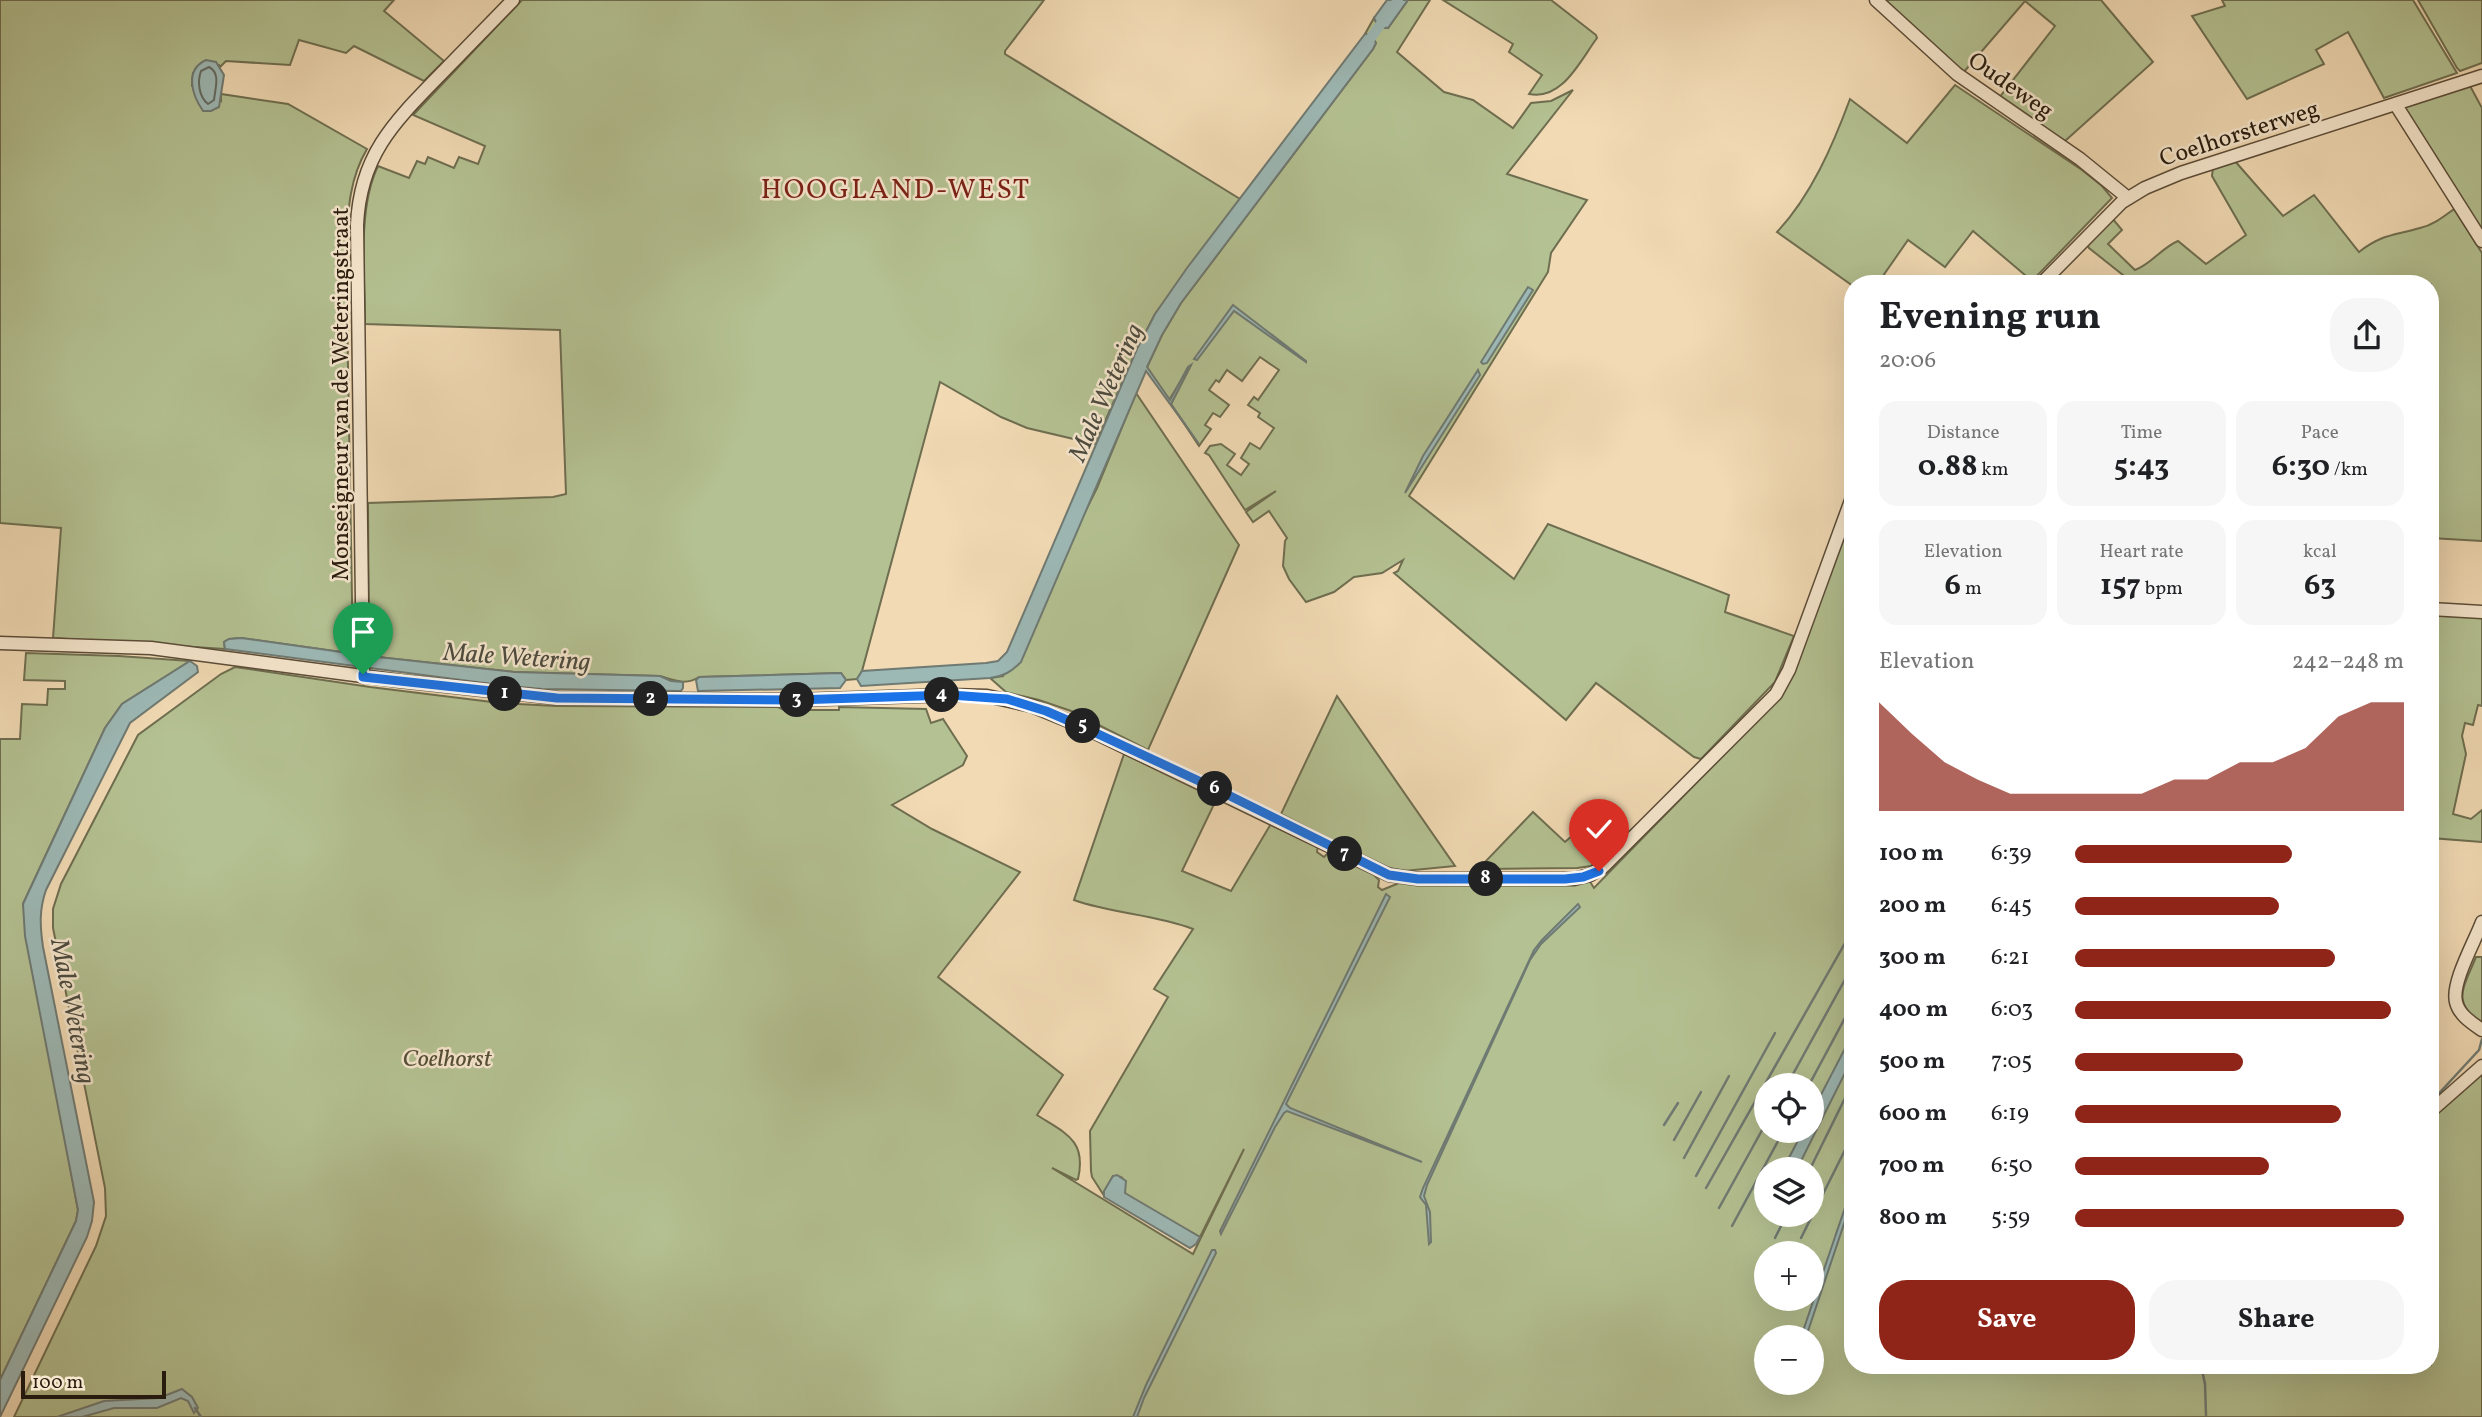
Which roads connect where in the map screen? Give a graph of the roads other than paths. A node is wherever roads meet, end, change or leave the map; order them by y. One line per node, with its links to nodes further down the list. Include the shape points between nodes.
1 (513, 0): 12 (street, Monseigneur van de Weteringstraat, via 393,124 373,156 361,188 357,225)
2 (1876, 0): 5 (street, Oudeweg, via 1957,74)
3 (2482, 76): 4 (street, Coelhorsterweg)
4 (2396, 104): 5 (street, Coelhorsterweg, via 2181,173); 6 (street)
5 (2128, 198): 7 (street, Coelhorsterweg)
6 (2482, 241)
7 (2049, 275)
8 (1844, 519): 12 (street, via 1781,688 1614,858 1599,871 1574,879 1389,875 1083,727 1007,699 950,695 795,700 557,698)
9 (2439, 609): 10 (street)
10 (2482, 612)
11 (0, 643): 12 (street, via 168,650)
12 (363, 675)
13 (2482, 922): 14 (street, via 2455,995 2462,1014)
14 (2482, 1030)
15 (2482, 1066): 16 (street)
16 (2439, 1104)

